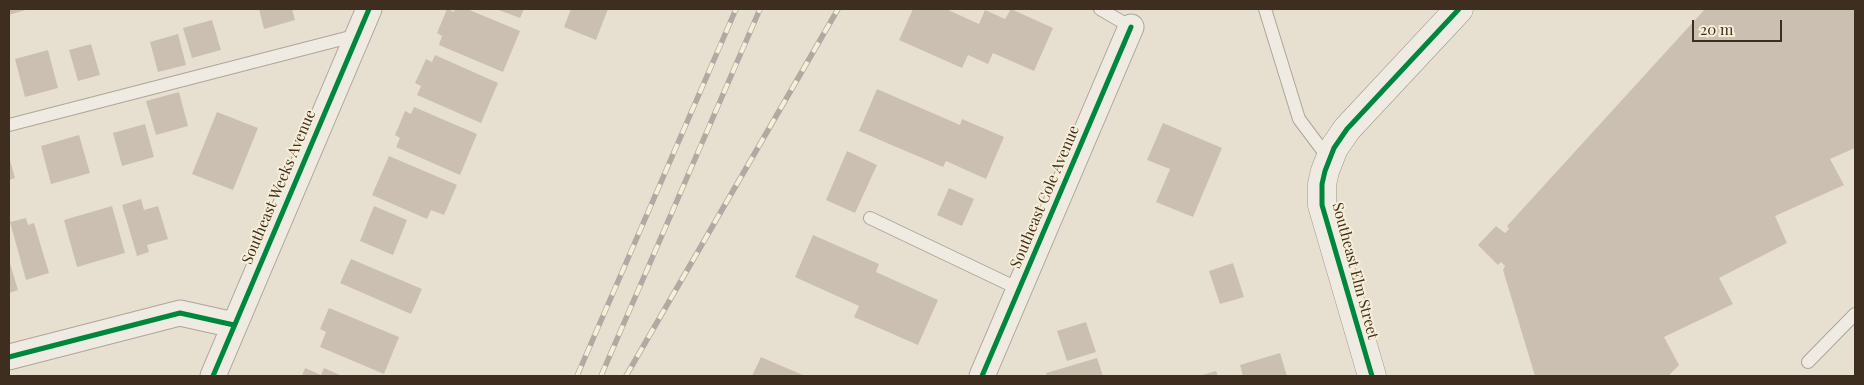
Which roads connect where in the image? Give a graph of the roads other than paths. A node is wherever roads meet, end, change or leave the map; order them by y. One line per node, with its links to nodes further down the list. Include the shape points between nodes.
1 (369, 9): 6 (street, Southeast Weeks Avenue)
2 (1100, 9): 5 (lane)
3 (1265, 9): 8 (lane, via 1298,119)
4 (1459, 9): 8 (street, via 1347,129)
5 (1131, 27): 10 (street, Southeast Cole Avenue)
6 (358, 35): 7 (lane); 12 (street, Southeast Weeks Avenue)
7 (9, 125)
8 (1327, 165): 17 (street, Southeast Elm Street, via 1322,184 1322,204)
9 (870, 218): 10 (lane)
10 (1019, 289): 16 (street, Southeast Cole Avenue)
11 (1855, 314): 14 (lane)
12 (234, 325): 13 (street, via 180,313); 15 (street, Southeast Weeks Avenue)
13 (9, 357)
14 (1808, 362)
15 (212, 376)
16 (982, 376)
17 (1372, 376)

